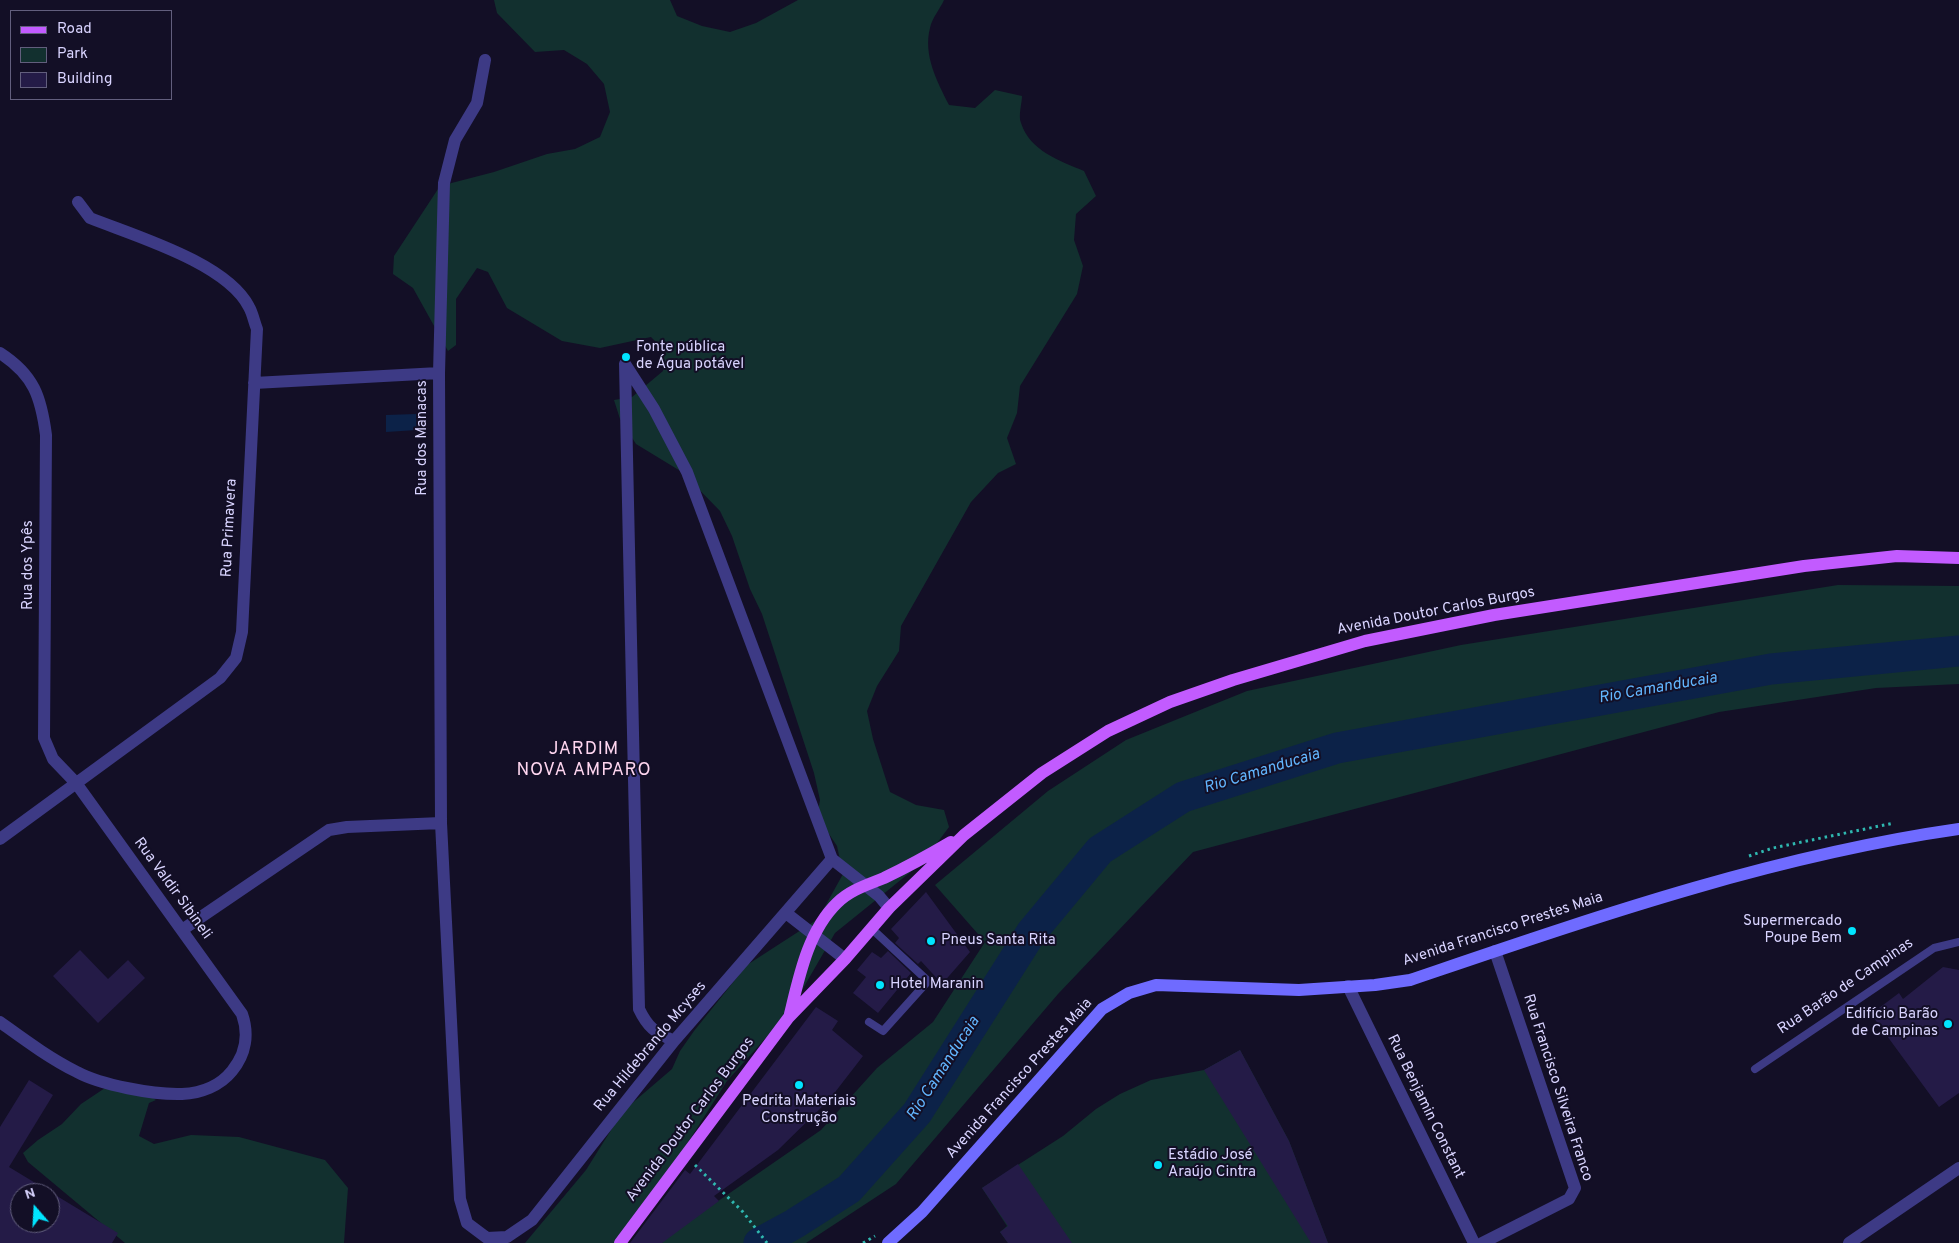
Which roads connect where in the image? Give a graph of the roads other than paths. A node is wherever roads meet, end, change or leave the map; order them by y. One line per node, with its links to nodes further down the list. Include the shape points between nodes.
1 (485, 60): 4 (street, Rua dos Manacas, via 477,103 455,140 444,183)
2 (78, 202): 5 (street, Rua Primavera, via 90,218 200,262 232,286 249,306 257,329)
3 (0, 353): 7 (street, Rua dos Ypês, via 25,373 42,403 46,435 44,738 53,759)
4 (439, 373): 5 (street); 8 (street, Rua dos Manacas)
5 (254, 384): 7 (street, Rua Primavera, via 242,632 236,658 220,678)
6 (1959, 558): 10 (main road, Avenida Doutor Carlos Burgos, via 1897,556 1804,566 1494,615 1364,641 1304,657 1170,702 1108,731 1042,773)
7 (76, 783): 11 (street, Rua Primavera); 17 (street, Rua Valdir Sibineli)
8 (442, 823): 17 (street, via 329,830); 29 (street, Rua dos Manacas, via 460,1198 466,1223)
9 (1959, 829): 20 (street, Avenida Francisco Prestes Maia, via 1890,839 1780,864 1632,905)
10 (964, 835): 13 (main road, Avenida Doutor Carlos Burgos, via 882,879); 14 (main road, Avenida Doutor Carlos Burgos)
11 (0, 839)
12 (832, 859): 13 (street); 15 (street, Rua Hildebrando Mcyses); 26 (street, via 687,472 654,409 625,364 639,1009 646,1024)
13 (863, 885): 14 (street); 18 (main road, Avenida Doutor Carlos Burgos, via 838,902)
14 (889, 908): 16 (main road, Avenida Doutor Carlos Burgos)
15 (786, 913): 18 (street); 26 (street, Rua Hildebrando Mcyses)
16 (872, 929): 21 (main road, Avenida Doutor Carlos Burgos); 25 (lane, via 928,981 883,1031)
17 (182, 930): 24 (street, Rua Valdir Sibineli, via 242,1014 247,1027 240,1062 225,1080 207,1089 182,1094 129,1087 79,1074 53,1060)
18 (815, 936): 21 (street); 23 (main road, Avenida Doutor Carlos Burgos, via 800,971)
19 (1959, 942): 27 (lane, Rua Barão de Campinas, via 1934,948)
20 (1495, 951): 22 (street, Avenida Francisco Prestes Maia, via 1410,980); 33 (street, Rua Francisco Silveira Franco, via 1575,1188 1569,1199)
21 (845, 959): 23 (main road, Avenida Doutor Carlos Burgos)
22 (1348, 986): 31 (street, Avenida Francisco Prestes Maia, via 1299,990 1156,985 1129,992 1102,1009 922,1212); 32 (street, Rua Benjamin Constant)
23 (789, 1017): 30 (main road, Avenida Doutor Carlos Burgos)
24 (0, 1022)
25 (869, 1022)
26 (674, 1041): 29 (street, Rua Hildebrando Mcyses, via 532,1220 507,1237)
27 (1755, 1068)
28 (1959, 1168): 34 (street)
29 (487, 1238)
30 (620, 1243)
31 (888, 1243)
32 (1474, 1243)
33 (1482, 1243)
34 (1849, 1243)

